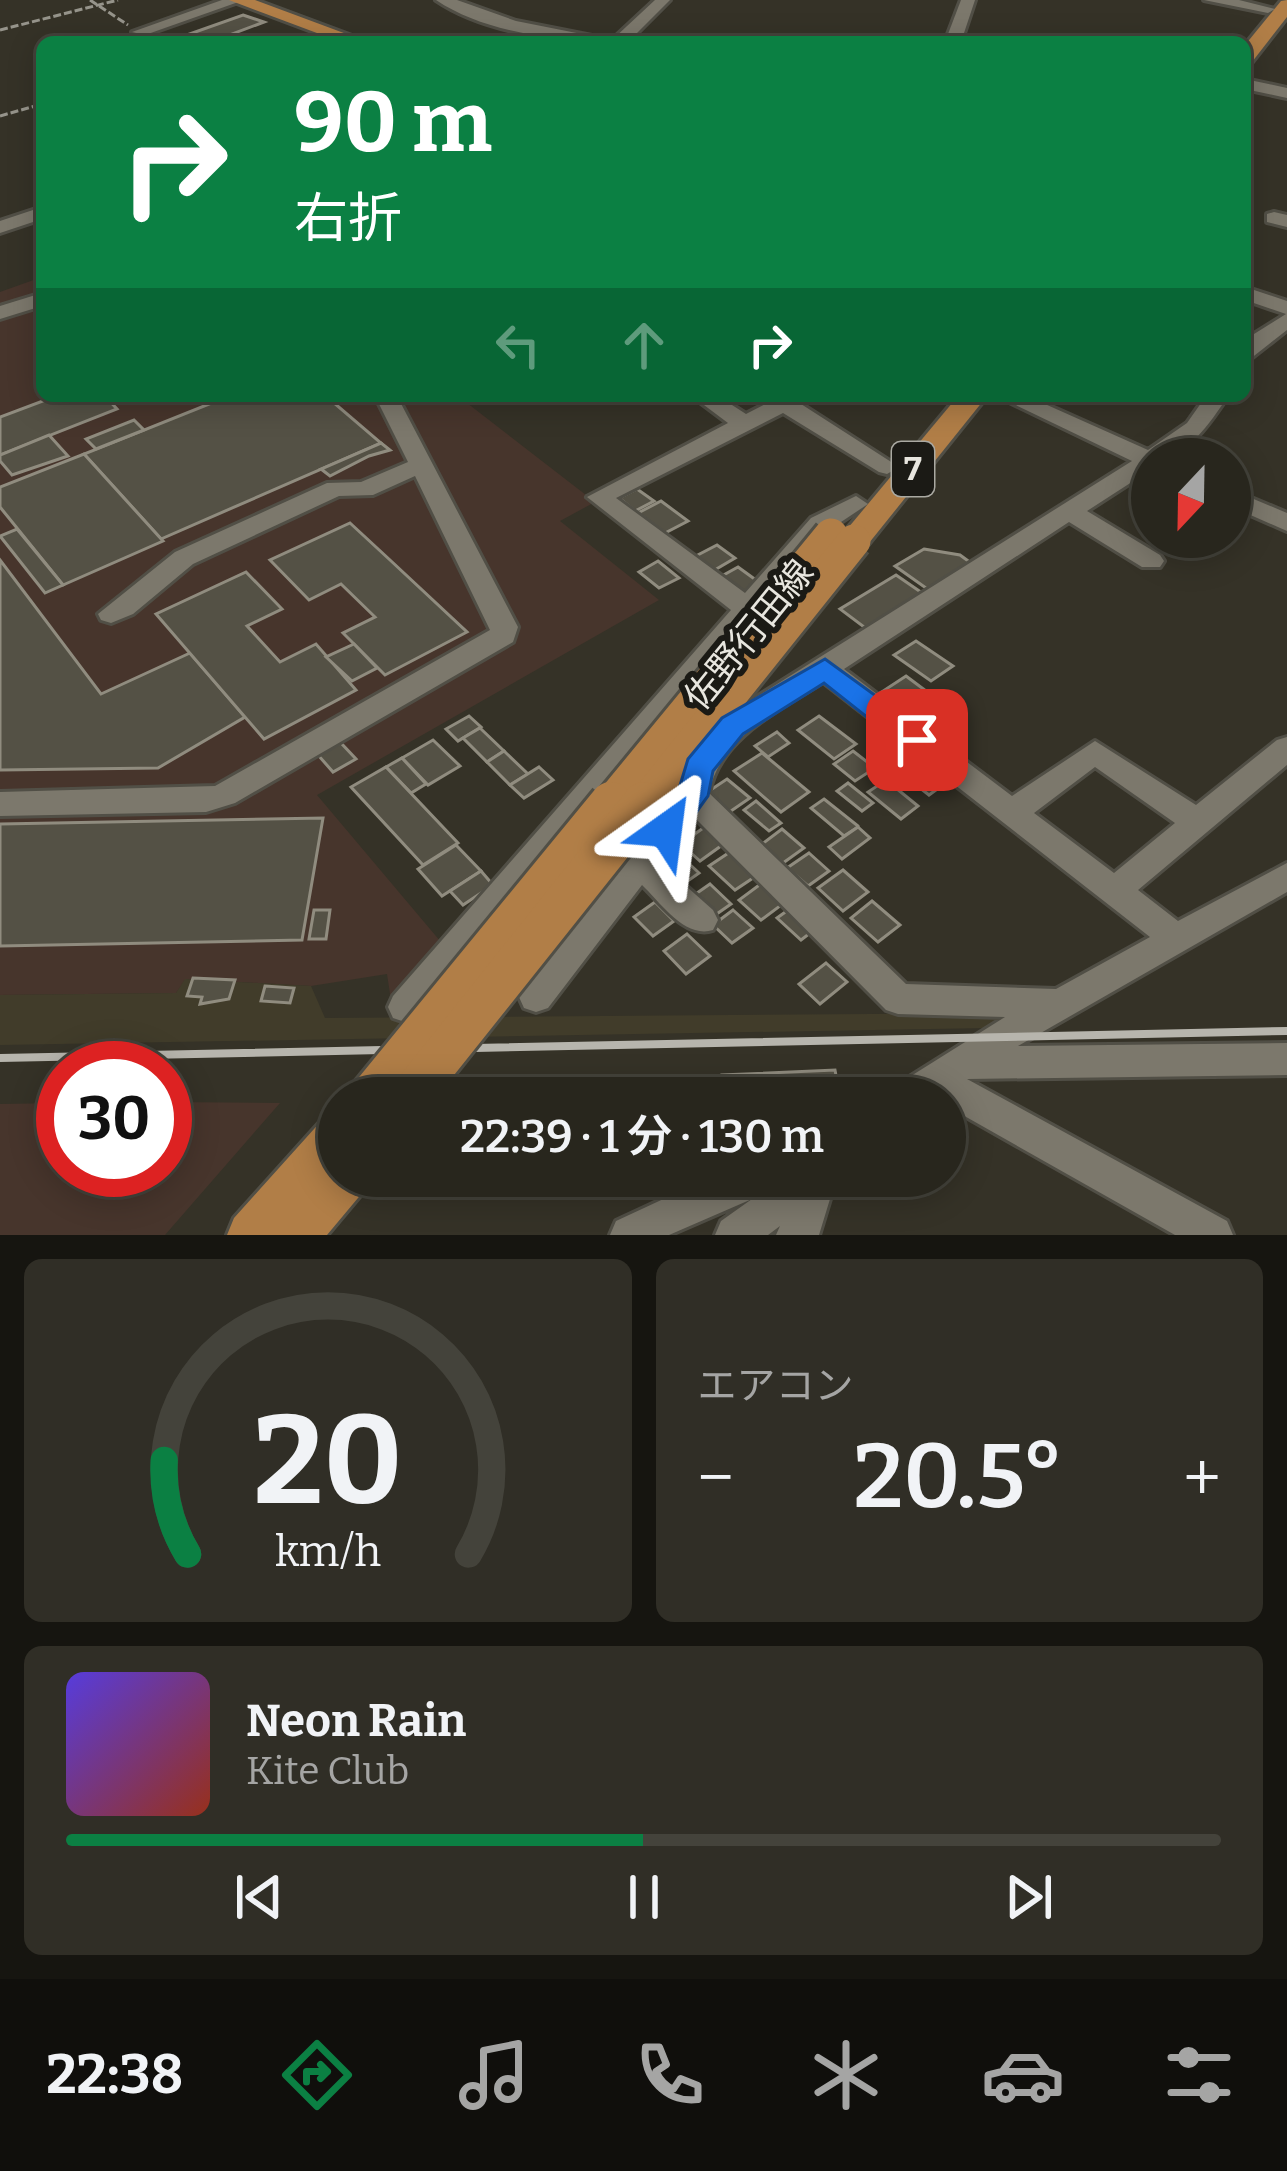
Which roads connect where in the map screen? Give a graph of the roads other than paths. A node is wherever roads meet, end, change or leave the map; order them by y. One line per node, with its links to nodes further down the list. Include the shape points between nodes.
1 (238, 0): 7 (street, via 140,32); 8 (main road)
2 (442, 0): 9 (street)
3 (663, 0): 10 (street)
4 (968, 0): 11 (street)
5 (1211, 0): 6 (street)
6 (1277, 5): 12 (main road); 13 (main road)
7 (150, 36)
8 (342, 36)
9 (573, 36)
10 (626, 36)
11 (955, 36)
12 (1247, 36)
13 (1251, 48)
14 (1251, 74): 15 (street)
15 (1287, 74)
16 (1251, 85): 17 (street)
17 (1287, 93)
18 (36, 212): 19 (street)
19 (0, 223)
20 (1251, 294): 22 (street)
21 (36, 301): 23 (street)
22 (1287, 308)
23 (0, 313)
24 (1287, 320): 25 (street)
25 (1251, 347)
26 (389, 402): 37 (street)
27 (712, 402): 34 (street)
28 (779, 402): 34 (street)
29 (783, 402): 38 (street)
30 (942, 402): 38 (main road, 佐野行田線 / 7)
31 (967, 402): 43 (main road, 佐野行田線 / 7)
32 (1021, 402): 36 (street)
33 (1213, 402): 35 (street)
34 (746, 424): 45 (street, via 598,497)
35 (1181, 438)
36 (1131, 451)
37 (422, 464): 46 (street, via 364,490 336,488 159,570 138,602); 50 (street, via 503,635 224,795)
38 (887, 467): 43 (main road, 佐野行田線 / 7)
39 (1131, 471): 41 (street)
40 (1251, 507): 42 (street)
41 (1066, 509): 44 (street); 47 (street)
42 (1287, 523)
43 (847, 527): 45 (street, via 820,524); 62 (main road, 佐野行田線 / 7, bridge); 63 (main road, 佐野行田線 / 7, bridge)
44 (1151, 561)
45 (747, 608): 60 (street)
46 (111, 614)
47 (825, 669): 49 (street, via 733,726 699,767); 51 (street)
48 (1287, 748): 52 (street)
49 (693, 796): 53 (street); 59 (street, via 898,999)
50 (0, 804)
51 (1010, 814): 52 (street, via 1095,752); 55 (street)
52 (1197, 822): 55 (street)
53 (640, 864): 56 (street); 58 (street)
54 (1287, 876): 57 (street)
55 (1113, 892): 57 (street)
56 (700, 920)
57 (1177, 939): 59 (street)
58 (536, 997)
59 (1059, 1004): 64 (street)
60 (405, 1007)
61 (1287, 1059): 65 (street)
62 (387, 1077)
63 (425, 1077)
64 (939, 1077)
65 (966, 1078)
66 (966, 1098): 77 (street)
67 (318, 1158): 72 (main road)
68 (328, 1197): 73 (main road)
69 (707, 1197): 74 (street)
70 (785, 1197): 75 (street)
71 (812, 1197): 76 (street)
72 (251, 1235)
73 (296, 1235)
74 (630, 1235)
75 (735, 1235)
76 (796, 1235)
77 (1214, 1235)

